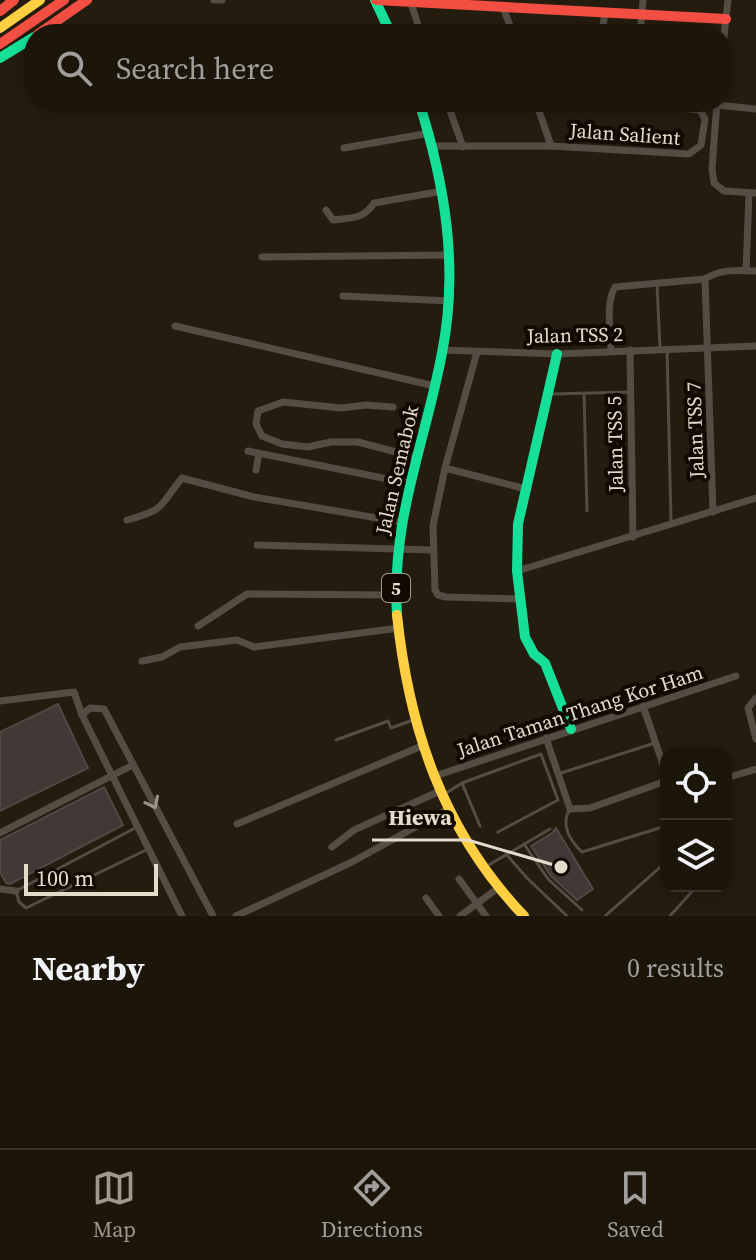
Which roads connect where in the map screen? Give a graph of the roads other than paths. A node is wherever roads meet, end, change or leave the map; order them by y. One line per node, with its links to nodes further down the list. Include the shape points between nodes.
1 (14, 0): 13 (main road)
2 (40, 0): 25 (main road)
3 (64, 0): 17 (main road)
4 (87, 0): 18 (main road)
5 (214, 0): 6 (street)
6 (222, 0)
7 (376, 0): 10 (main road); 19 (main road)
8 (643, 0): 15 (street)
9 (728, 0): 16 (street)
10 (406, 2): 12 (main road); 20 (street)
11 (563, 5): 12 (main road); 14 (main road)
12 (503, 7): 21 (street)
13 (0, 11)
14 (605, 12): 15 (main road); 22 (street)
15 (642, 14): 16 (main road); 23 (street)
16 (726, 19): 24 (street)
17 (29, 24)
18 (53, 24)
19 (387, 24)
20 (416, 24)
21 (509, 24)
22 (603, 24)
23 (641, 24)
24 (725, 24)
25 (4, 25)
26 (24, 28): 28 (main road)
27 (24, 43): 29 (main road)
28 (0, 44)
29 (0, 58)
30 (732, 106): 31 (street)
31 (756, 109)
32 (423, 112): 37 (main road, Jalan Semabok / 5)
33 (449, 112): 40 (street)
34 (539, 112): 39 (street)
35 (701, 112): 39 (street, Jalan Salient, via 701,145 689,154)
36 (716, 112): 43 (street, via 712,177 724,191)
37 (430, 133): 38 (main road, Jalan Semabok / 5); 41 (street)
38 (434, 146): 40 (street, Jalan Salient); 42 (main road, Jalan Semabok / 5)
39 (551, 146): 40 (street, Jalan Salient)
40 (458, 147)
41 (344, 148)
42 (444, 191): 44 (street, via 374,203 363,216 333,220); 45 (main road, Jalan Semabok / 5)
43 (753, 193): 47 (street)
44 (326, 210)
45 (450, 255): 46 (street); 52 (main road, Jalan Semabok / 5)
46 (262, 257)
47 (746, 271): 48 (street); 49 (street)
48 (756, 271)
49 (705, 279): 50 (street); 54 (street, Jalan TSS 7)
50 (657, 282): 56 (lane); 59 (street, via 622,285 611,292)
51 (343, 296): 52 (street)
52 (450, 301): 57 (main road, Jalan Semabok / 5)
53 (175, 326): 62 (street)
54 (708, 346): 55 (street, Jalan TSS 2); 56 (street, Jalan TSS 2); 76 (street, Jalan TSS 7)
55 (756, 346)
56 (664, 348): 58 (street, Jalan TSS 2); 79 (lane)
57 (442, 350): 60 (street, Jalan TSS 2); 62 (main road, Jalan Semabok / 5)
58 (630, 350): 59 (street, Jalan TSS 2); 63 (street, Jalan TSS 5)
59 (611, 351): 61 (street, Jalan TSS 2)
60 (477, 352): 61 (street, Jalan TSS 2); 70 (street)
61 (557, 354): 65 (main road)
62 (435, 386): 69 (main road, Jalan Semabok / 5)
63 (630, 392): 64 (lane); 80 (street, Jalan TSS 5)
64 (584, 393): 65 (lane); 75 (lane)
65 (549, 394): 73 (main road)
66 (393, 407): 69 (street, via 283,402 258,411 256,424 262,436 282,444 358,442)
67 (248, 451): 68 (street)
68 (259, 453): 71 (street); 72 (street)
69 (415, 457): 72 (main road, Jalan Semabok / 5)
70 (445, 468): 73 (street); 83 (street)
71 (256, 470)
72 (408, 483): 78 (main road, Jalan Semabok / 5)
73 (526, 489): 84 (main road, via 518,524)
74 (756, 498): 76 (street)
75 (587, 511)
76 (713, 512): 79 (street)
77 (127, 520): 78 (street, via 167,503 182,478 254,497)
78 (401, 522): 82 (main road, Jalan Semabok / 5)
79 (671, 525): 80 (street)
80 (633, 537): 84 (street)
81 (257, 545): 82 (street)
82 (397, 548): 83 (street); 85 (main road, Jalan Semabok / 5)
83 (432, 550): 86 (street, via 438,595)
84 (517, 571): 86 (main road)
85 (396, 595): 87 (street, via 247,594); 88 (main road, Jalan Semabok / 5)
86 (520, 599): 96 (main road, via 525,637 545,663)
87 (198, 626)
88 (399, 628): 89 (street, via 254,647 237,640 180,647); 95 (main road, Jalan Semabok / 5)
89 (142, 661)
90 (736, 676): 93 (street, Jalan Taman Thang Kor Ham)
91 (756, 698): 98 (street, via 748,714)
92 (0, 701): 94 (street, via 74,692)
93 (643, 706): 96 (street, Jalan Taman Thang Kor Ham); 100 (street)
94 (82, 715): 103 (street, via 90,708 104,709); 106 (street)
95 (417, 719): 99 (lane, via 391,728 388,721); 101 (main road, Jalan Semabok / 5)
96 (571, 729): 97 (street, Jalan Taman Thang Kor Ham)
97 (546, 738): 105 (street); 107 (street, Jalan Taman Thang Kor Ham)
98 (756, 739)
99 (336, 740)
100 (655, 743): 102 (street); 105 (lane)
101 (424, 745): 107 (main road, Jalan Semabok / 5); 114 (street)
102 (660, 757)
103 (133, 765): 106 (street); 136 (street, one-way to 136)
104 (756, 769): 108 (street)
105 (557, 774): 113 (street)
106 (112, 776): 116 (street); 120 (street)
107 (435, 776): 111 (main road, Jalan Semabok / 5)
108 (732, 776)
109 (462, 783): 111 (lane); 115 (lane); 119 (lane, via 541,754 558,800)
110 (660, 783): 113 (street, via 590,808)
111 (441, 793): 112 (main road, Jalan Semabok / 5); 122 (street, via 374,819)
112 (448, 809): 126 (main road, Jalan Semabok / 5); 137 (street, via 352,862)
113 (570, 809): 117 (lane, via 566,829 582,852)
114 (237, 824)
115 (480, 826)
116 (137, 827): 123 (street); 130 (lane)
117 (660, 828)
118 (550, 829): 121 (lane)
119 (498, 832)
120 (0, 833)
121 (524, 844): 124 (lane); 134 (lane, via 548,879)
122 (332, 847)
123 (148, 849): 130 (lane, via 26,908); 135 (street)
124 (506, 854): 126 (lane); 142 (lane)
125 (660, 867): 143 (lane)
126 (484, 868): 128 (main road, Jalan Semabok / 5)
127 (459, 879): 133 (street)
128 (498, 888): 133 (street); 141 (main road, Jalan Semabok / 5)
129 (0, 889): 130 (street)
130 (16, 891)
131 (692, 892): 144 (lane)
132 (426, 898): 138 (street)
133 (477, 904): 139 (street); 140 (street)
134 (582, 910)
135 (182, 916)
136 (213, 916)
137 (236, 916)
138 (439, 916)
139 (460, 916)
140 (486, 916)
141 (524, 916)
142 (567, 916)
143 (605, 916)
144 (670, 916)

